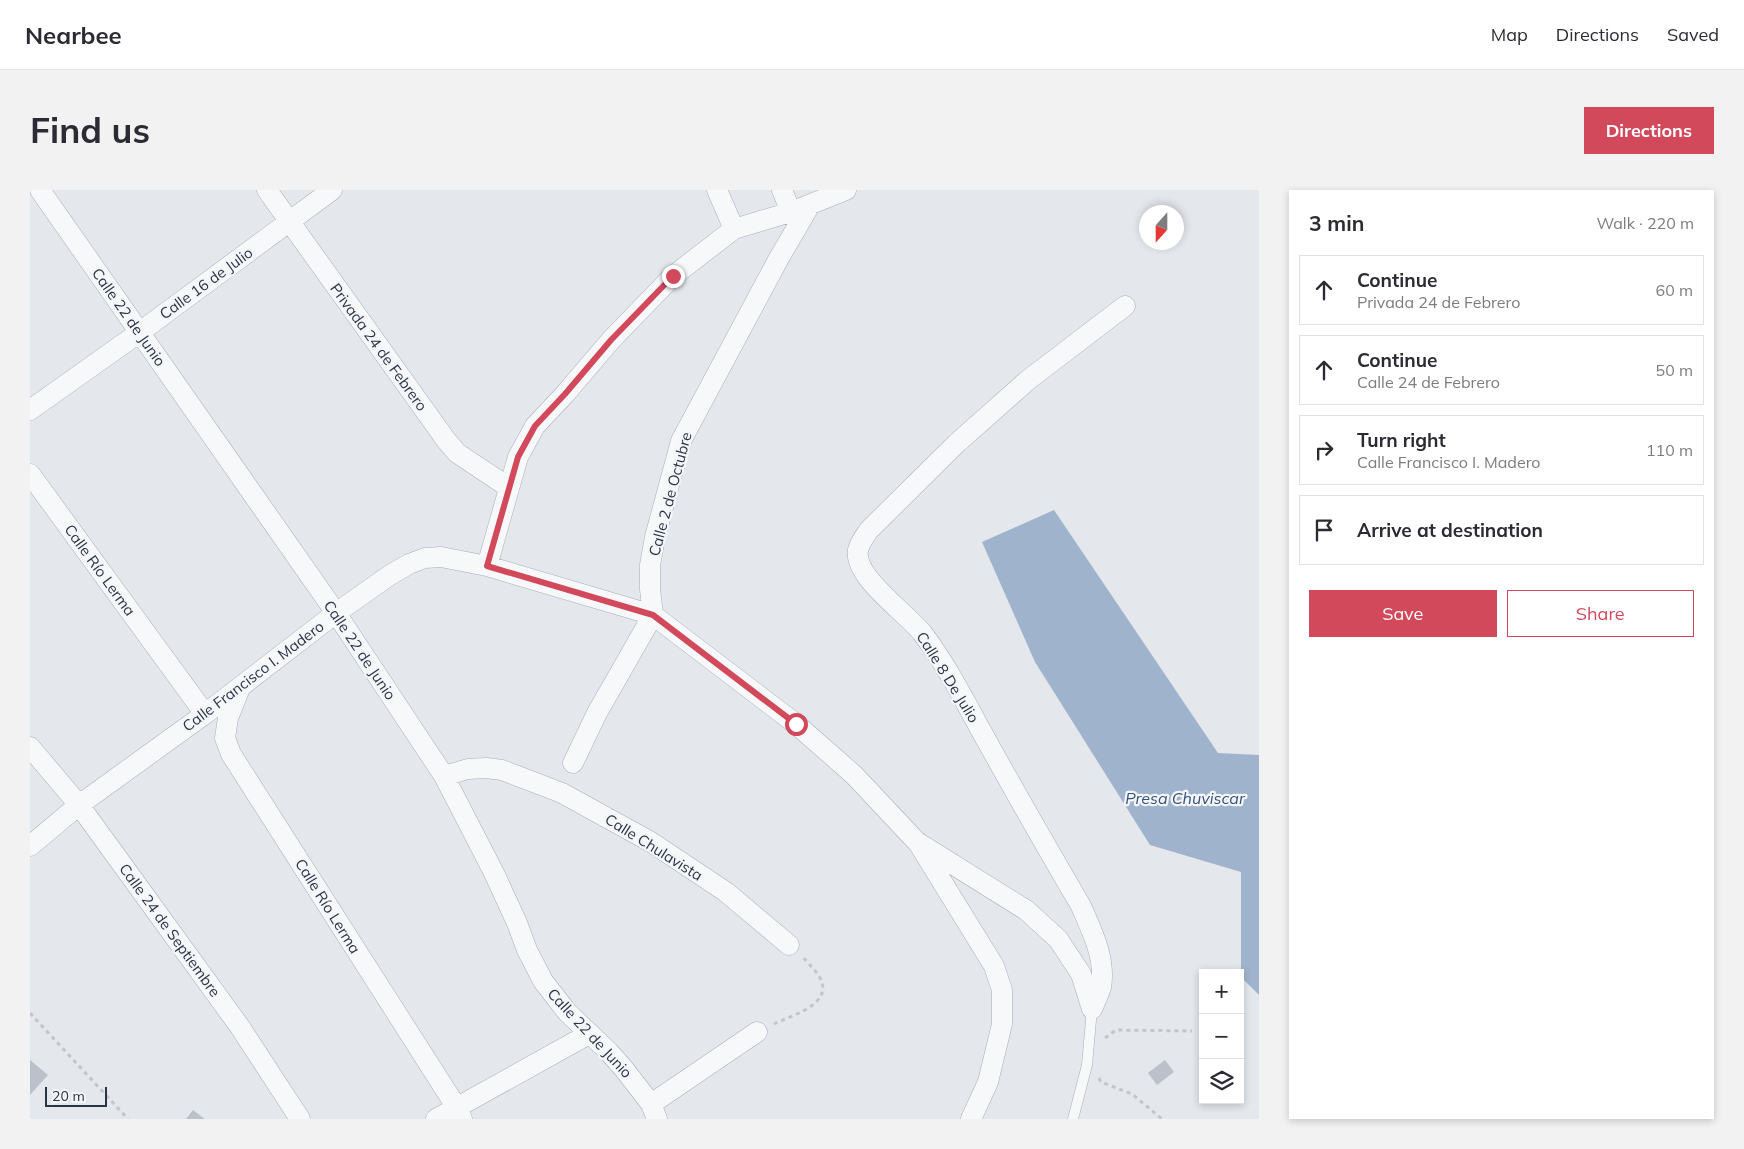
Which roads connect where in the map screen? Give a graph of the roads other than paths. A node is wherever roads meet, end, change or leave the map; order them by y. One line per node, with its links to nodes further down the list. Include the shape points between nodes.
1 (40, 190): 12 (street, Calle 22 de Junio)
2 (267, 190): 9 (street, Privada 24 de Febrero)
3 (332, 190): 9 (street, Calle 16 de Julio)
4 (717, 190): 10 (street)
5 (782, 190): 8 (street)
6 (846, 190): 7 (street)
7 (810, 205): 8 (street); 18 (street, Calle 2 de Octubre, via 681,441 650,565)
8 (791, 212): 10 (street)
9 (289, 222): 12 (street, Calle 16 de Julio); 15 (street, Privada 24 de Febrero, via 446,440 457,453)
10 (734, 229): 15 (street, via 673,276 535,426 518,457)
11 (1125, 306): 28 (street, Calle 8 De Julio, via 1028,380 957,444 869,530 858,551 862,570 923,634 936,654 1081,906 1095,938 1102,970 1101,987)
12 (140, 332): 13 (street, Calle 16 de Julio); 17 (street, Calle 22 de Junio)
13 (30, 410)
14 (30, 474): 20 (street, Calle Río Lerma)
15 (508, 488): 16 (street)
16 (487, 566): 17 (street, Calle Francisco I. Madero, via 441,557 425,558 390,575); 18 (street, Calle Francisco I. Madero)
17 (336, 613): 19 (street, Calle Francisco I. Madero); 23 (street, Calle 22 de Junio)
18 (653, 615): 22 (street, via 597,713); 25 (street, via 796,724 854,775)
19 (241, 686): 20 (street, Calle Francisco I. Madero); 32 (street, Calle Río Lerma, via 228,718 225,738 231,754)
20 (205, 714): 24 (street, Calle Francisco I. Madero)
21 (30, 747): 24 (street, Calle 24 de Septiembre)
22 (573, 763)
23 (444, 776): 27 (street, Calle Chulavista, via 468,769 502,770 562,793 651,842 726,892); 30 (street, Calle 22 de Junio, via 494,873 526,950 543,981)
24 (79, 805): 26 (street, Calle Francisco I. Madero); 33 (street, Calle 24 de Septiembre, via 240,1027)
25 (917, 842): 28 (street, via 1026,910 1058,939 1081,974); 35 (street, via 994,966 1002,990 1002,1024 988,1082)
26 (30, 846)
27 (789, 945)
28 (1092, 1009): 36 (lane, via 1086,1065)
29 (757, 1032): 31 (street)
30 (589, 1034): 31 (street, Calle 22 de Junio, via 614,1058); 32 (street)
31 (654, 1111)
32 (459, 1114): 34 (street)
33 (300, 1119)
34 (436, 1119)
35 (972, 1119)
36 (1073, 1119)

